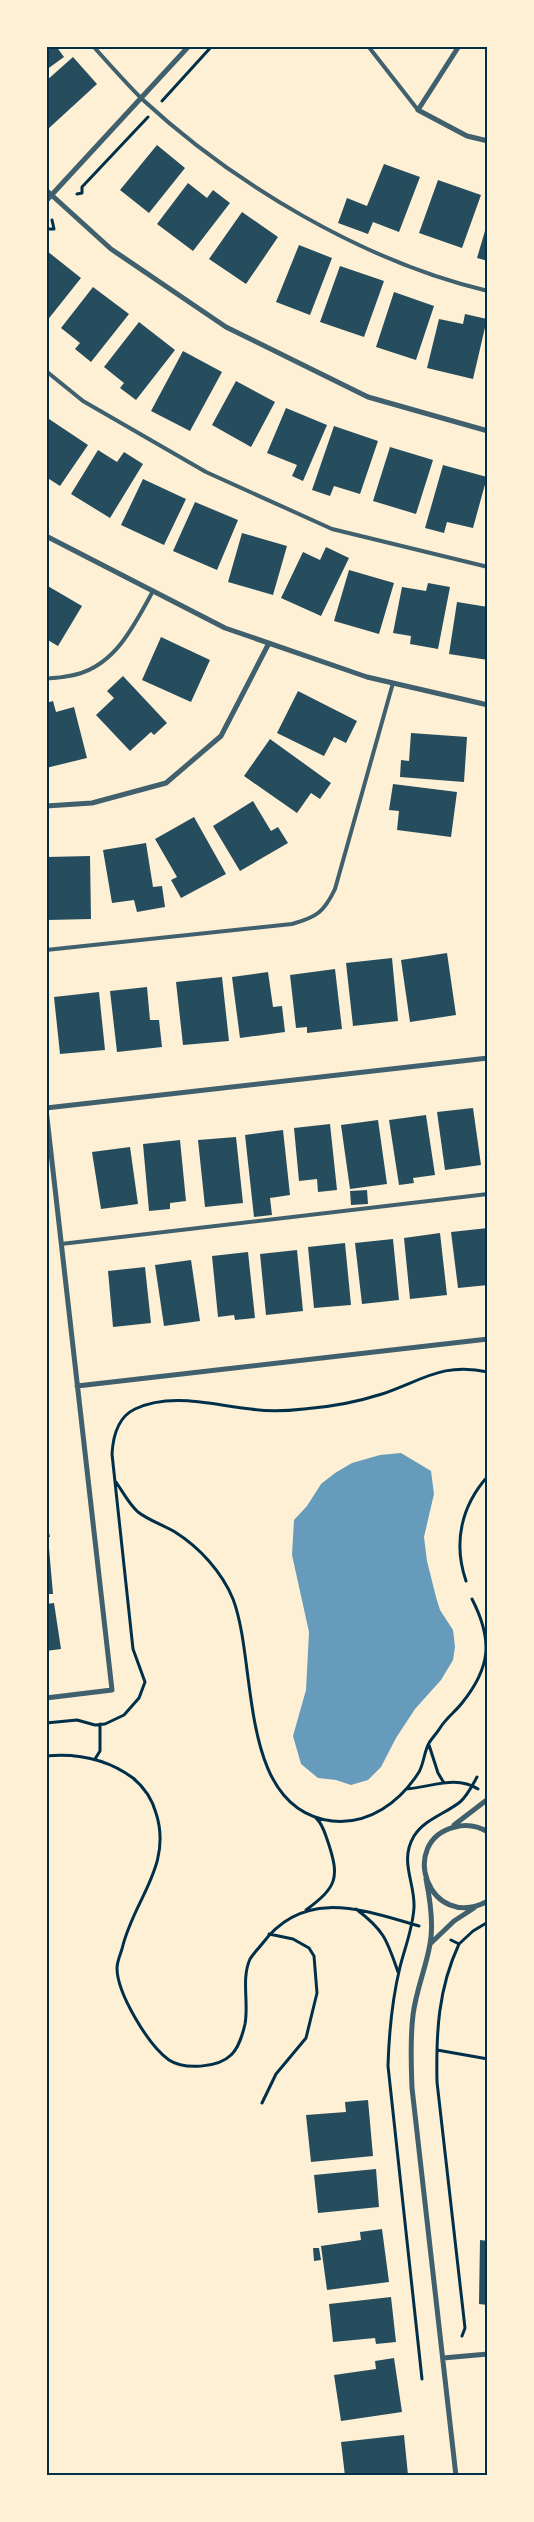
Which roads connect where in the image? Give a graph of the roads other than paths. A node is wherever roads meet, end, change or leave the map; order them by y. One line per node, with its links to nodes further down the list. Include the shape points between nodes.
1 (92, 46): 5 (lane)
2 (189, 46): 5 (street)
3 (368, 46): 6 (lane)
4 (459, 46): 6 (street)
5 (142, 99): 9 (street); 11 (lane, via 211,155 308,220 391,260)
6 (418, 110): 7 (street, via 466,136)
7 (488, 141)
8 (46, 190): 9 (street)
9 (52, 195): 10 (street); 13 (street, via 111,249 226,327 368,397)
10 (46, 201)
11 (488, 291)
12 (46, 371): 15 (lane, via 83,402 206,472 332,529)
13 (488, 431)
14 (46, 536): 16 (street)
15 (488, 567)
16 (153, 591): 17 (street, via 225,628); 18 (lane, via 128,635 106,661 84,674)
17 (269, 643): 19 (street); 21 (street, via 221,736 166,783 92,804)
18 (46, 678)
19 (393, 683): 20 (street); 25 (lane, via 335,889 326,907 316,916 292,924)
20 (488, 705)
21 (46, 806)
22 (488, 877): 23 (street)
23 (487, 885): 24 (street)
24 (488, 895)
25 (46, 950)
26 (488, 1058): 27 (street)
27 (46, 1109): 29 (street)
28 (488, 1194): 29 (lane)
29 (61, 1244): 31 (street)
30 (488, 1339): 31 (street)
31 (78, 1386): 32 (street, via 112,1690)
32 (46, 1698)
33 (488, 1799): 34 (street)
34 (447, 1829): 35 (street, via 471,1826); 36 (street, via 426,1852)
35 (488, 1832)
36 (426, 1880): 38 (street, via 432,1892 449,1904 462,1908); 39 (street)
37 (488, 1901): 38 (street)
38 (480, 1905): 39 (street, via 464,1913)
39 (430, 1944): 41 (street, via 419,1978 410,2044 412,2088)
40 (488, 2354): 41 (street)
41 (443, 2358): 42 (street)
42 (456, 2476)

